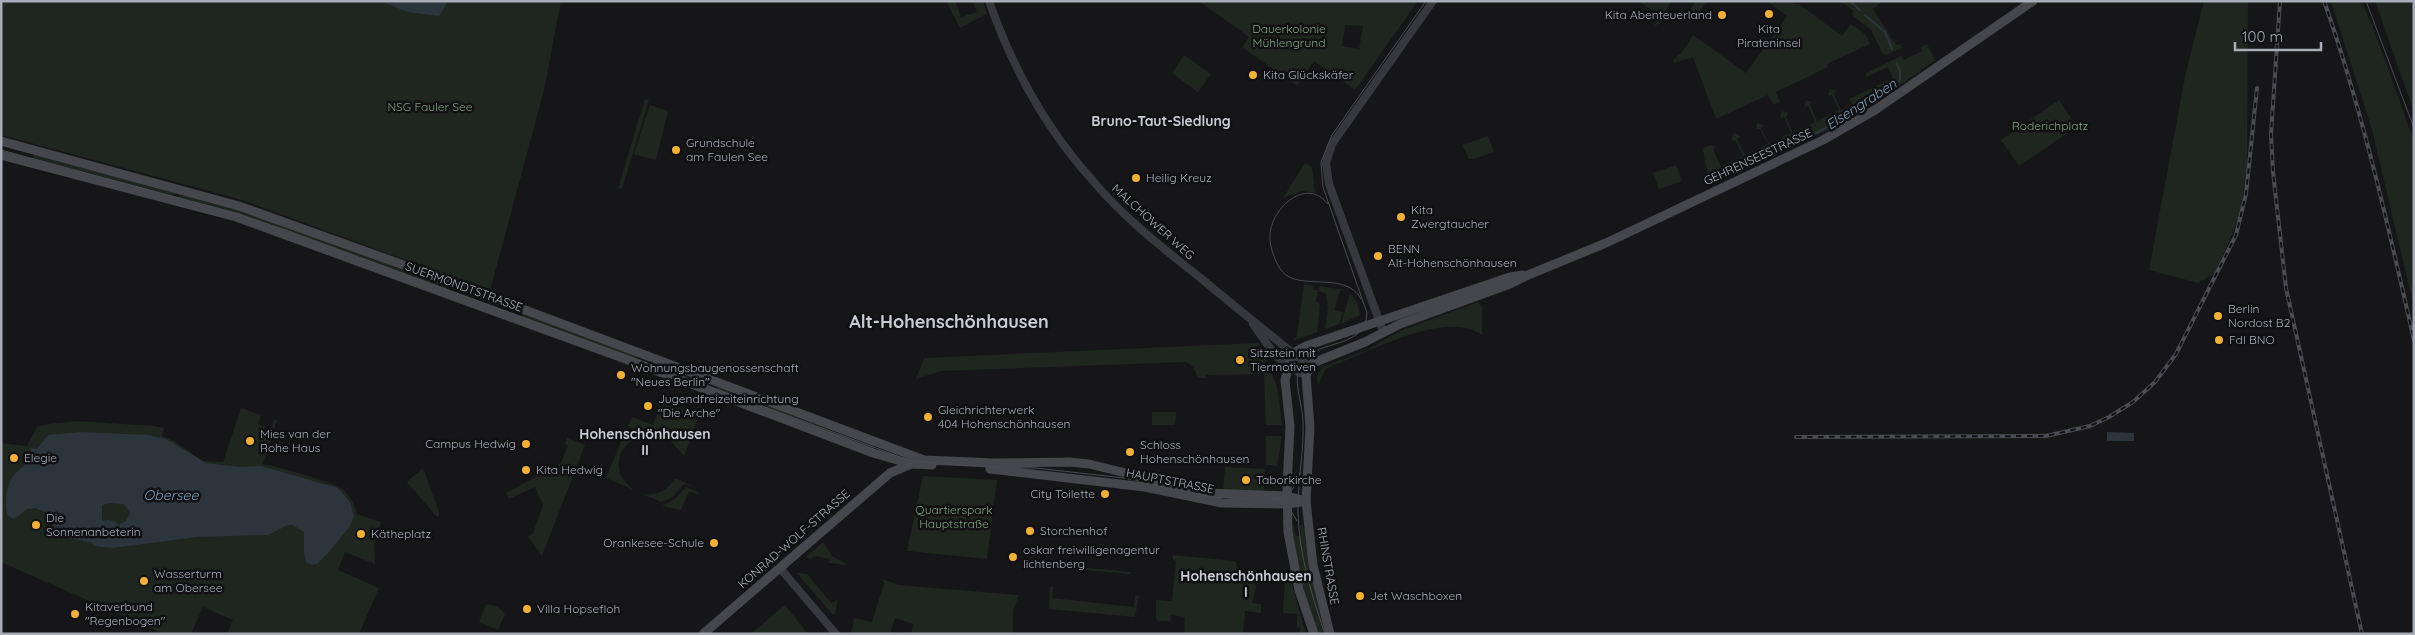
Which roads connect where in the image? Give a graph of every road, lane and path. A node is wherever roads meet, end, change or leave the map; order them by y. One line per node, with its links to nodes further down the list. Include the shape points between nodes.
1 (989, 1): 7 (street, MALCHOWER WEG, via 1016,67 1044,116 1074,158 1133,222)
2 (1433, 1): 8 (street, via 1338,135 1326,163 1329,184)
3 (2033, 1): 6 (main road, GEHRENSEESTRASSE, via 1843,130 1611,240)
4 (1, 141): 13 (main road, SUERMONDTSTRASSE, via 239,206 458,284)
5 (1, 155): 14 (main road, SUERMONDTSTRASSE, via 236,217 632,360)
6 (1528, 275): 8 (main road, GEHRENSEESTRASSE, via 1510,277); 9 (main road, GEHRENSEESTRASSE)
7 (1247, 315): 10 (street, MALCHOWER WEG); 11 (street, MALCHOWER WEG)
8 (1379, 320): 9 (street); 10 (main road, GEHRENSEESTRASSE, via 1306,346)
9 (1383, 331): 12 (main road, GEHRENSEESTRASSE, via 1365,342 1318,360)
10 (1294, 354): 11 (main road); 12 (street, MALCHOWER WEG)
11 (1288, 367): 12 (street, MALCHOWER WEG); 21 (main road, via 1285,386 1290,431)
12 (1308, 370): 22 (main road, RHINSTRASSE, via 1310,427)
13 (887, 446): 14 (main road); 15 (main road, HAUPTSTRASSE)
14 (889, 458): 16 (main road, HAUPTSTRASSE); 19 (main road)
15 (922, 459): 16 (main road, HAUPTSTRASSE); 17 (main road, HAUPTSTRASSE)
16 (911, 464): 17 (main road, HAUPTSTRASSE); 19 (main road, HAUPTSTRASSE)
17 (1000, 467): 18 (main road, HAUPTSTRASSE, via 1069,462); 20 (main road, HAUPTSTRASSE)
18 (1118, 470): 20 (main road); 21 (main road, HAUPTSTRASSE, via 1207,493)
19 (890, 473): 23 (main road, KONRAD-WOLF-STRASSE)
20 (1116, 483): 21 (main road, HAUPTSTRASSE, via 1222,503)
21 (1287, 500): 22 (main road, HAUPTSTRASSE); 26 (main road, via 1293,566)
22 (1306, 501): 27 (main road, RHINSTRASSE, via 1313,565)
23 (780, 568): 24 (main road, KONRAD-WOLF-STRASSE); 25 (street)
24 (703, 634)
25 (836, 634)
26 (1314, 634)
27 (1330, 634)

